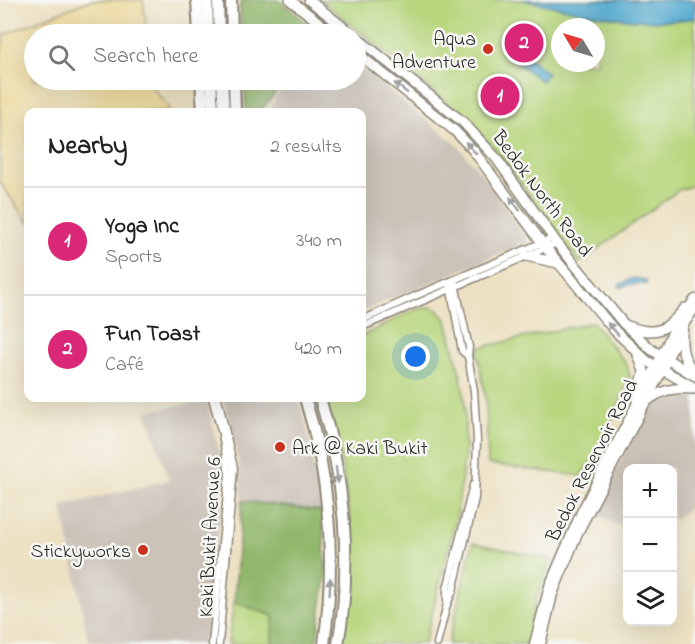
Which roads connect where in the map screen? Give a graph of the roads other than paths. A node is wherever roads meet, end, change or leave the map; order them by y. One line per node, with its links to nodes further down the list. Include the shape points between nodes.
1 (197, 0): 7 (highway)
2 (207, 0): 8 (highway)
3 (218, 0): 9 (highway)
4 (232, 0): 10 (highway)
5 (290, 0): 11 (main road)
6 (309, 0): 12 (main road, Bedok North Road)
7 (198, 24)
8 (208, 24)
9 (219, 24)
10 (232, 24)
11 (321, 24)
12 (339, 24)
13 (366, 45): 23 (main road, Bedok North Road)
14 (366, 60): 24 (main road, Bedok North Road, one-way to 14)
15 (202, 90): 19 (highway)
16 (212, 90): 20 (highway)
17 (223, 90): 21 (highway)
18 (235, 90): 22 (highway)
19 (203, 108)
20 (213, 108)
21 (224, 108)
22 (236, 108)
23 (445, 108): 24 (main road); 25 (main road, Bedok North Road, via 496,158)
24 (447, 124): 26 (main road, Bedok North Road, one-way to 24, via 480,158)
25 (555, 241): 26 (street); 33 (main road, Bedok North Road)
26 (544, 245): 27 (street); 28 (main road, Bedok North Road); 29 (street)
27 (526, 256): 28 (main road); 29 (street)
28 (558, 263): 36 (main road, Bedok North Road, one-way to 28)
29 (452, 284): 32 (street); 34 (street); 50 (street, via 469,347 477,422 475,476)
30 (695, 299): 31 (main road, Bedok Reservoir Road)
31 (690, 308): 33 (main road, via 657,331 648,332); 35 (main road, Bedok Reservoir Road); 37 (main road, Bedok Reservoir Road, via 677,322)
32 (366, 318)
33 (623, 323): 37 (main road, Bedok North Road)
34 (366, 325)
35 (683, 326): 37 (main road, Bedok Reservoir Road); 39 (main road, via 683,354)
36 (635, 351): 38 (main road, Bedok North Road); 45 (main road, via 644,371)
37 (664, 358): 38 (main road, Bedok Reservoir Road); 39 (main road, Bedok North Road)
38 (659, 368): 40 (main road, Bedok North Road); 45 (main road, Bedok Reservoir Road)
39 (695, 375)
40 (695, 389): 45 (main road, via 661,391)
41 (213, 402): 46 (street, Kaki Bukit Avenue 6, via 229,474)
42 (219, 402): 47 (street, Kaki Bukit Avenue 6, via 234,468)
43 (306, 402): 48 (highway, one-way to 43, via 330,594 330,536 319,452)
44 (321, 402): 49 (highway, one-way to 49, via 342,508 343,609)
45 (641, 403): 51 (main road, Bedok Reservoir Road, via 580,512 544,600); 52 (main road, Bedok Reservoir Road, via 560,573)
46 (212, 644)
47 (219, 644)
48 (324, 644)
49 (338, 644)
50 (437, 644)
51 (534, 644)
52 (541, 644)

